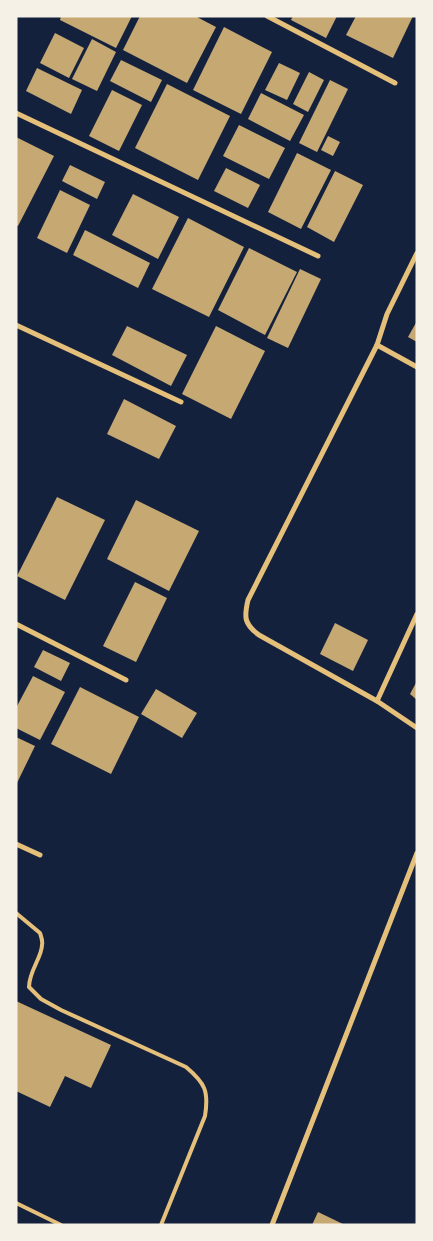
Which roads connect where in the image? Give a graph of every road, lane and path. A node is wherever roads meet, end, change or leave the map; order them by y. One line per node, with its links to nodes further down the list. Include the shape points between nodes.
1 (268, 16): 2 (street)
2 (395, 84)
3 (16, 114): 5 (street)
4 (417, 253): 7 (street, via 387,314)
5 (318, 256)
6 (16, 325): 9 (street)
7 (377, 345): 8 (street); 13 (street, via 248,600 246,610 250,629)
8 (417, 367)
9 (181, 402)
10 (417, 614): 13 (street)
11 (16, 624): 12 (street)
12 (126, 680)
13 (376, 701): 14 (street)
14 (417, 728)
15 (16, 844): 17 (street)
16 (417, 853): 22 (street)
17 (40, 856)
18 (16, 913): 21 (lane, via 40,933 42,946 29,987 41,999 186,1067 200,1078 207,1104 205,1116)
19 (16, 1204): 20 (lane)
20 (61, 1225)
21 (161, 1225)
22 (272, 1225)

